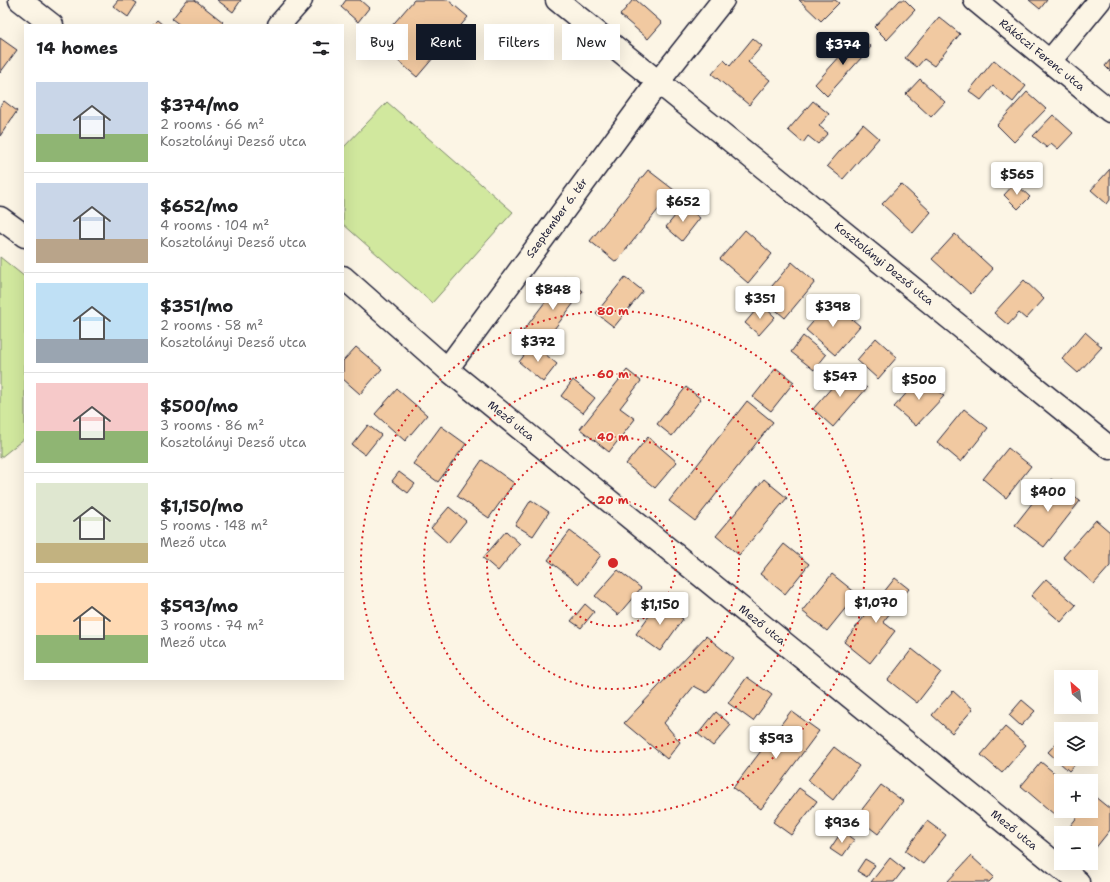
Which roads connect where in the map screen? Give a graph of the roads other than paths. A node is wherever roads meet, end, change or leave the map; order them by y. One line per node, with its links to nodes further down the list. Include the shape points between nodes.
1 (20, 0): 7 (street)
2 (301, 0): 8 (street)
3 (557, 0): 10 (street)
4 (723, 0): 10 (street, Szeptember 6. tér)
5 (975, 0): 9 (street, Rákóczi Ferenc utca)
6 (1100, 0): 9 (street)
7 (51, 24)
8 (280, 24)
9 (1050, 61): 11 (street, Rákóczi Ferenc utca)
10 (659, 81): 15 (street, Szeptember 6. tér); 16 (street, Kosztolányi Dezső utca)
11 (1110, 110)
12 (0, 218): 13 (street)
13 (24, 235)
14 (344, 278): 15 (street)
15 (447, 369): 17 (street, Mező utca)
16 (1110, 448)
17 (1078, 882)

